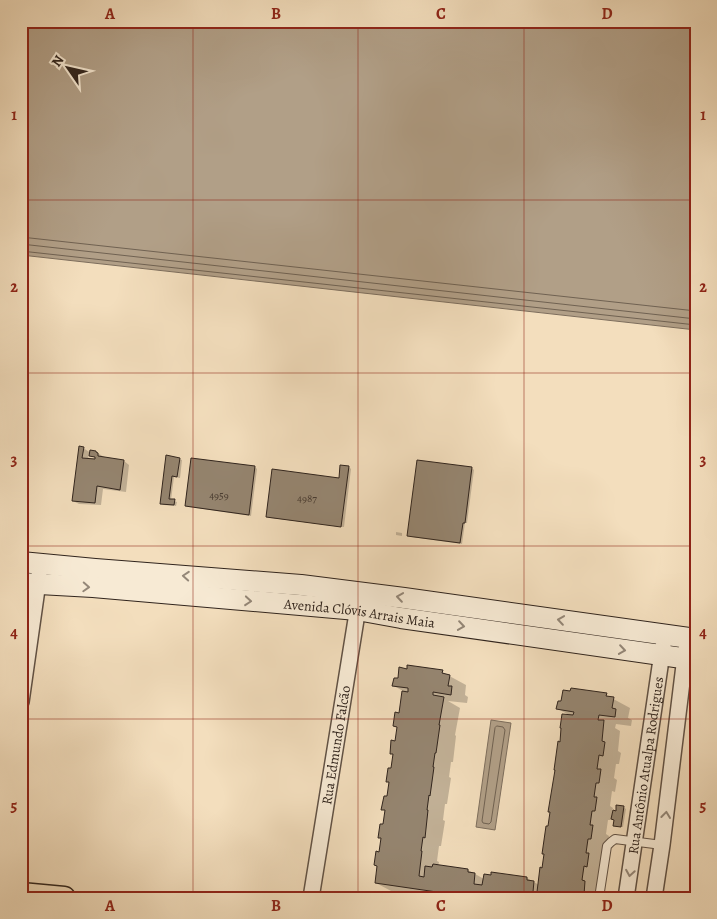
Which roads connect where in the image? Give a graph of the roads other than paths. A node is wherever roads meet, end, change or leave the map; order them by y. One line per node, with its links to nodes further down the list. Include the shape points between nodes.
1 (31, 563): 2 (street); 3 (main road, Avenida Clóvis Arrais Maia, one-way to 1, via 301,585)
2 (29, 583): 3 (main road, Avenida Clóvis Arrais Maia, one-way to 3); 8 (street)
3 (359, 601): 4 (main road, Avenida Clóvis Arrais Maia, one-way to 3); 6 (main road, Avenida Clóvis Arrais Maia, one-way to 6, via 401,618); 13 (street, Rua Edmundo Falcão)
4 (664, 634): 5 (main road, Avenida Clóvis Arrais Maia); 6 (street, Rua Antônio Atualpa Rodrigues)
5 (692, 639): 7 (street, Rua Antônio Atualpa Rodrigues)
6 (661, 656): 7 (main road, Avenida Clóvis Arrais Maia); 9 (street, Rua Antônio Atualpa Rodrigues)
7 (690, 659): 10 (street, Rua Antônio Atualpa Rodrigues, one-way to 7)
8 (21, 702)
9 (635, 842): 10 (lane); 14 (lane, via 615,839 607,846); 15 (street, Rua Antônio Atualpa Rodrigues, one-way to 15)
10 (662, 845): 16 (street, Rua Antônio Atualpa Rodrigues)
11 (21, 894): 12 (main road)
12 (64, 898)
13 (311, 898)
14 (600, 898)
15 (626, 898)
16 (654, 898)

